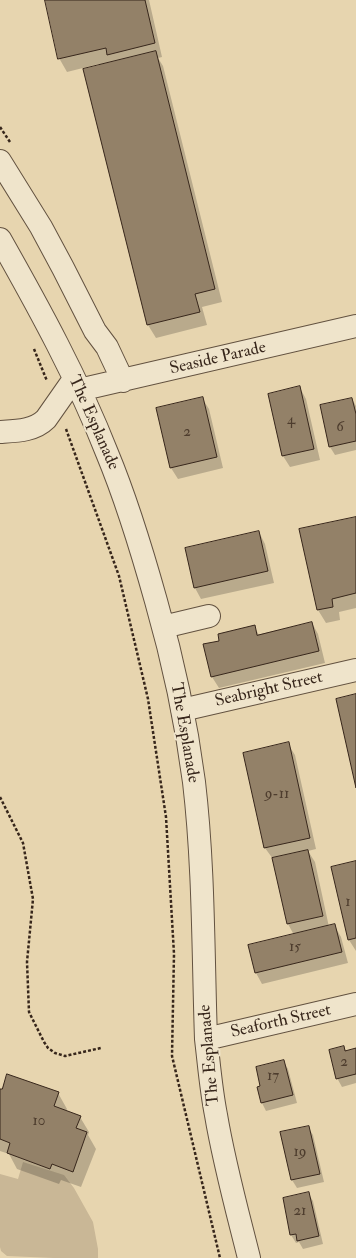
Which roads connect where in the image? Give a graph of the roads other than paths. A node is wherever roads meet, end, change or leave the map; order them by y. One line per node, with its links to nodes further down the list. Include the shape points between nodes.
1 (0, 162): 4 (street, via 41,227)
2 (0, 239): 5 (street, The Esplanade)
3 (356, 326): 4 (street, Seaside Parade)
4 (123, 381): 5 (street, Seaside Parade)
5 (77, 384): 6 (street, via 56,404 46,419 35,427); 8 (street, The Esplanade, via 121,490 143,554)
6 (0, 432)
7 (209, 616): 8 (street)
8 (163, 627): 10 (street, The Esplanade)
9 (356, 670): 10 (street, Seabright Street)
10 (182, 710): 12 (street, The Esplanade, via 194,781 197,821)
11 (356, 1004): 12 (street, Seaforth Street)
12 (206, 1039): 13 (street, The Esplanade, via 216,1114)
13 (249, 1258)

